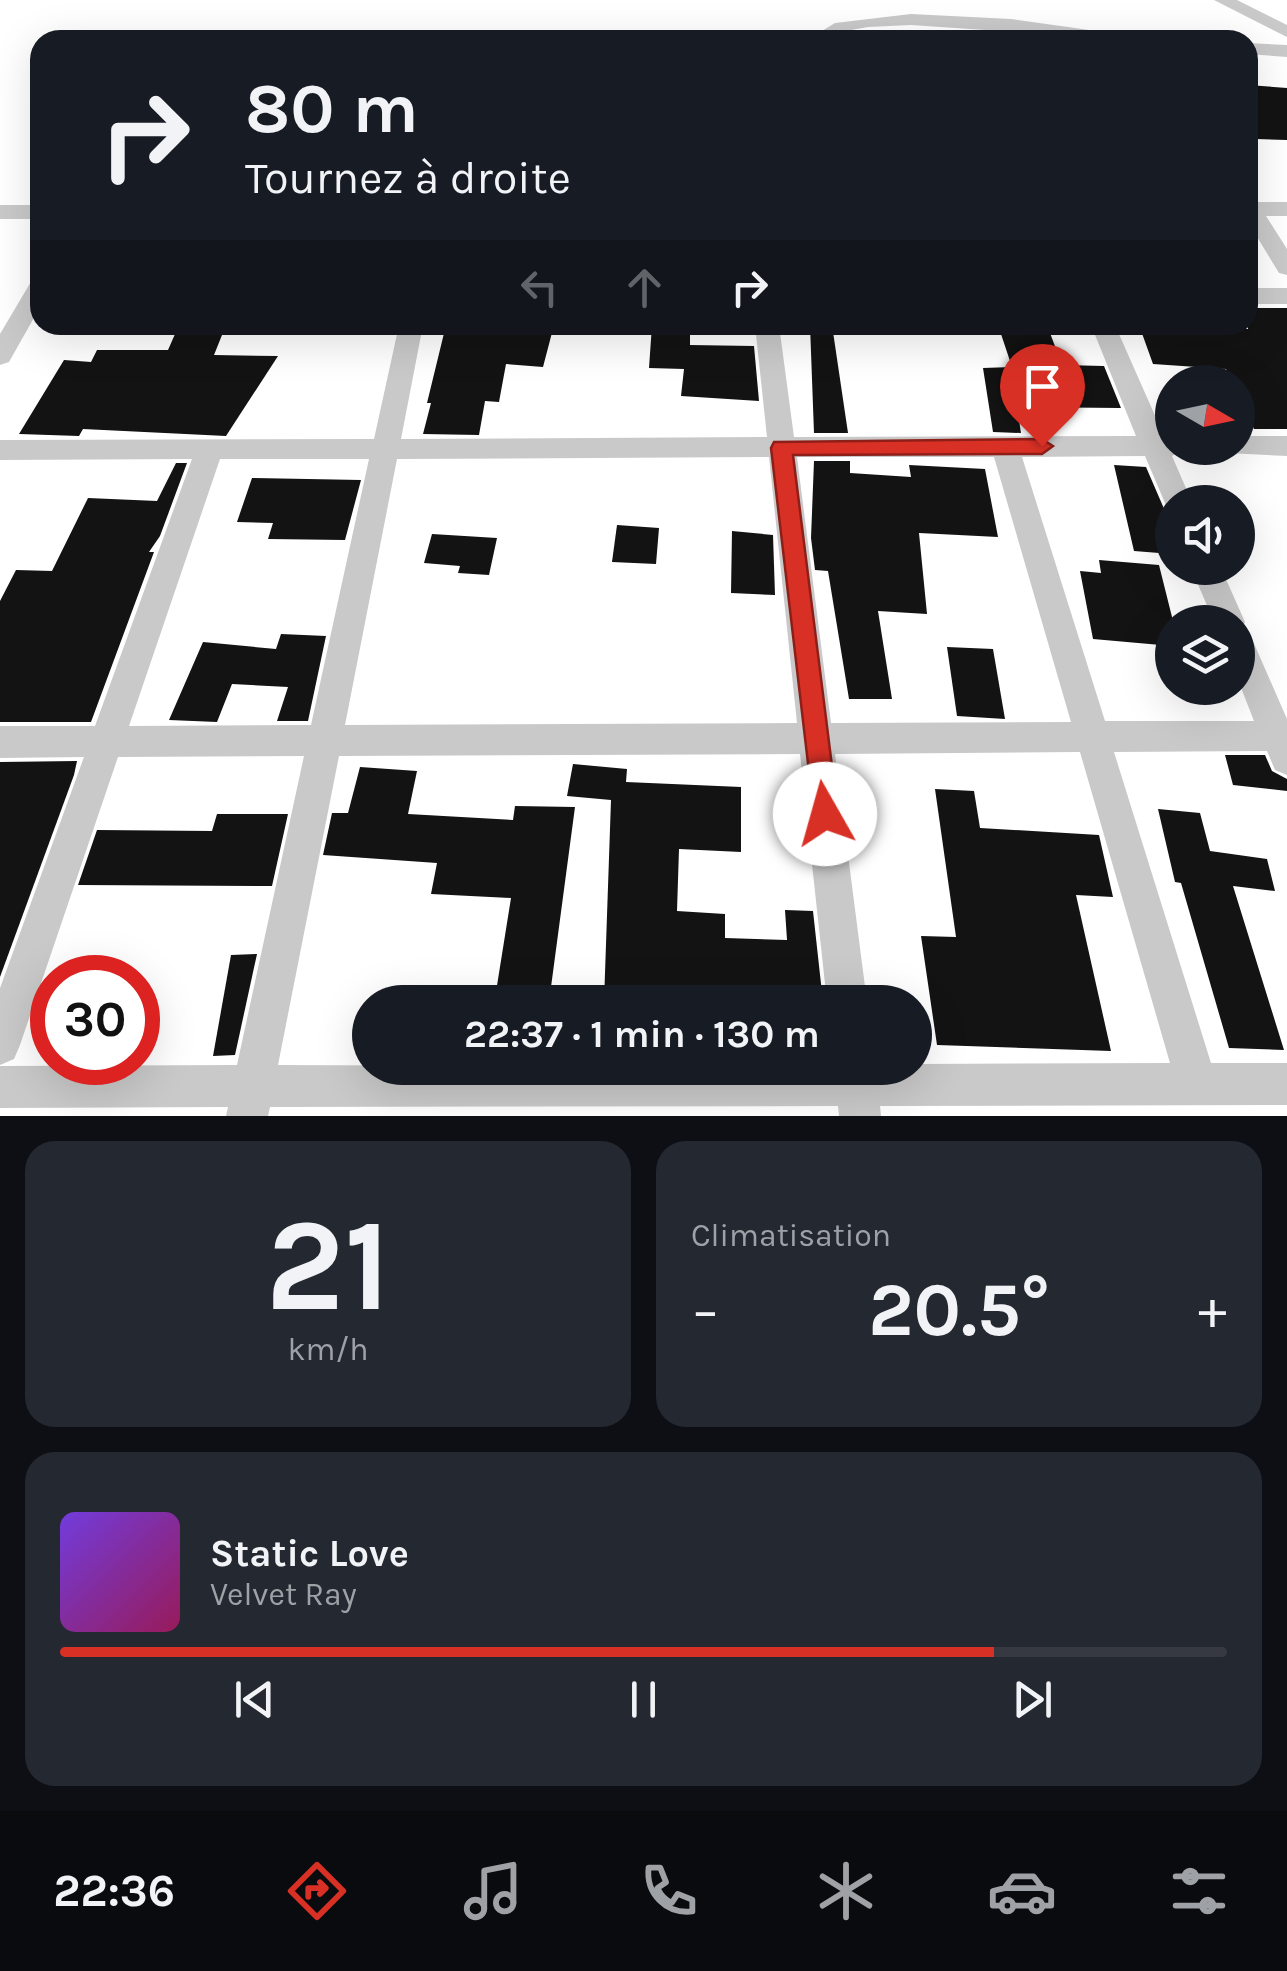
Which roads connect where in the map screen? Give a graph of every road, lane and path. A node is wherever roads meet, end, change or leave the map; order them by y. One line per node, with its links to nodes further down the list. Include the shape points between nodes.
1 (1000, 0): 4 (street)
2 (1223, 0): 8 (street)
3 (972, 14): 4 (street); 5 (street, via 864,12); 6 (street)
4 (1009, 18): 7 (street)
5 (823, 30)
6 (979, 30)
7 (1072, 30)
8 (1287, 32)
9 (1258, 50): 10 (street)
10 (1287, 51)
11 (1258, 208): 12 (street)
12 (1287, 209)
13 (0, 212): 14 (street)
14 (30, 212)
15 (1258, 223): 16 (street)
16 (1287, 268)
17 (1258, 296): 18 (street)
18 (1287, 296)
19 (30, 307): 23 (street)
20 (409, 335): 30 (street)
21 (768, 335): 29 (street)
22 (1108, 335): 24 (street)
23 (0, 356)
24 (1155, 430)
25 (1155, 446): 28 (street)
26 (1255, 446): 27 (street)
27 (1287, 446)
28 (1005, 447): 29 (street); 34 (street)
29 (782, 448): 30 (street); 35 (street)
30 (385, 449): 32 (street); 36 (street)
31 (0, 450): 32 (street)
32 (209, 450): 38 (street)
33 (1255, 683): 39 (street)
34 (1092, 737): 35 (street); 39 (street); 42 (street)
35 (816, 738): 36 (street); 40 (street)
36 (325, 741): 38 (street); 46 (street)
37 (0, 742): 38 (street)
38 (106, 742): 41 (street)
39 (1282, 748)
40 (845, 985)
41 (0, 1045)
42 (1197, 1084): 43 (street); 45 (street)
43 (1287, 1084)
44 (0, 1087): 46 (street)
45 (857, 1089): 46 (street)
46 (250, 1101)

